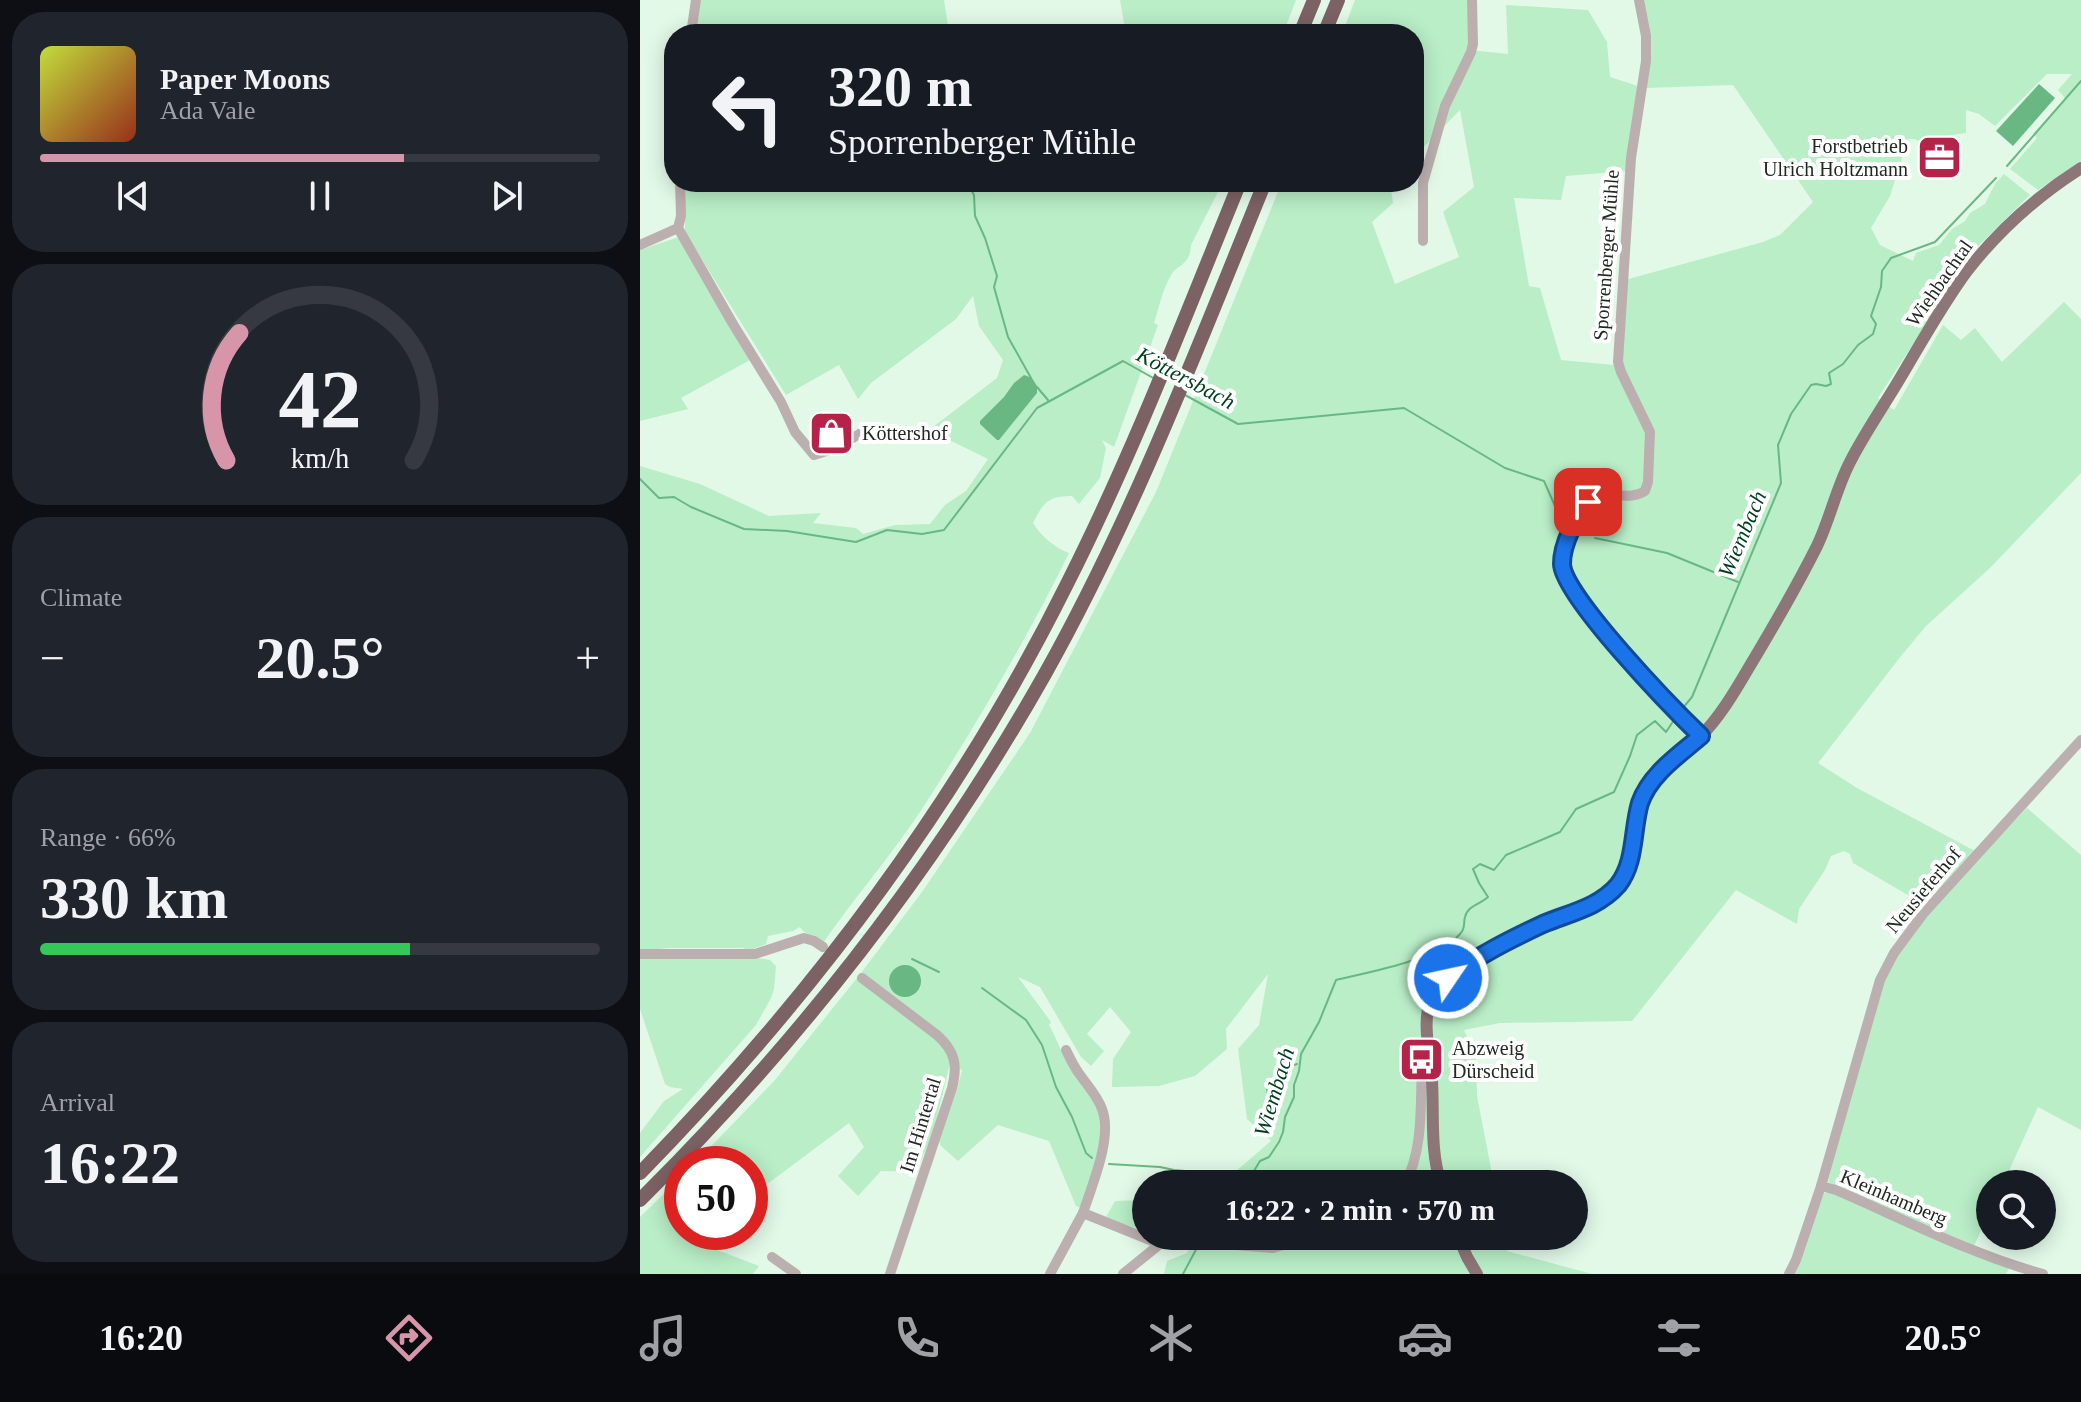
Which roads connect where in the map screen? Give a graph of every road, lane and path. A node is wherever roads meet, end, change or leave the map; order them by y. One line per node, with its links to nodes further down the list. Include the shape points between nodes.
1 (696, 0): 6 (street)
2 (1314, 0): 7 (highway)
3 (1338, 0): 8 (highway)
4 (1472, 0): 10 (street, via 1471,52 1445,106)
5 (1639, 0): 19 (street, Sporrenberger Mühle, via 1646,61 1631,158 1618,362 1650,432 1648,482 1636,496 1588,502 1569,536 1562,567 1587,610)
6 (692, 24)
7 (1304, 24)
8 (1328, 24)
9 (2081, 168): 19 (main road, Wiehbachtal, via 2000,233 1954,289 1848,465 1828,521 1782,610)
10 (1424, 180)
11 (680, 192): 15 (street)
12 (1236, 192): 28 (highway, via 1117,480 1068,584 975,750 851,931 783,1016)
13 (1261, 192): 30 (highway, via 1138,488 1046,672 970,797 826,995)
14 (1423, 192): 16 (street)
15 (678, 228): 17 (street); 18 (street, via 795,432 814,455)
16 (1423, 241)
17 (640, 245)
18 (871, 427)
19 (1701, 736): 25 (main road, Wiehbachtal, via 1647,789 1630,862 1609,894 1486,953 1436,992 1427,1013)
20 (2081, 740): 29 (street, Neusieferhof, via 1894,953 1873,1001)
21 (823, 947): 22 (street, via 804,938 755,954)
22 (640, 954)
23 (862, 978): 37 (street, Im Hintertal, via 937,1035 956,1062)
24 (1066, 1050): 31 (street, via 1094,1093 1105,1126)
25 (1430, 1059): 26 (street, via 1422,1065 1421,1122); 27 (main road, Wiehbachtal)
26 (1411, 1170)
27 (1437, 1170)
28 (640, 1173)
29 (1821, 1186): 41 (street, Neusieferhof); 42 (street, Kleinhamberg)
30 (640, 1200)
31 (1083, 1213): 32 (street); 38 (street)
32 (1132, 1233)
33 (1153, 1250): 39 (street)
34 (1464, 1250): 40 (main road)
35 (772, 1257): 36 (street)
36 (796, 1274)
37 (890, 1274)
38 (1050, 1274)
39 (1123, 1274)
40 (1477, 1274)
41 (1789, 1274)
42 (2043, 1274)

